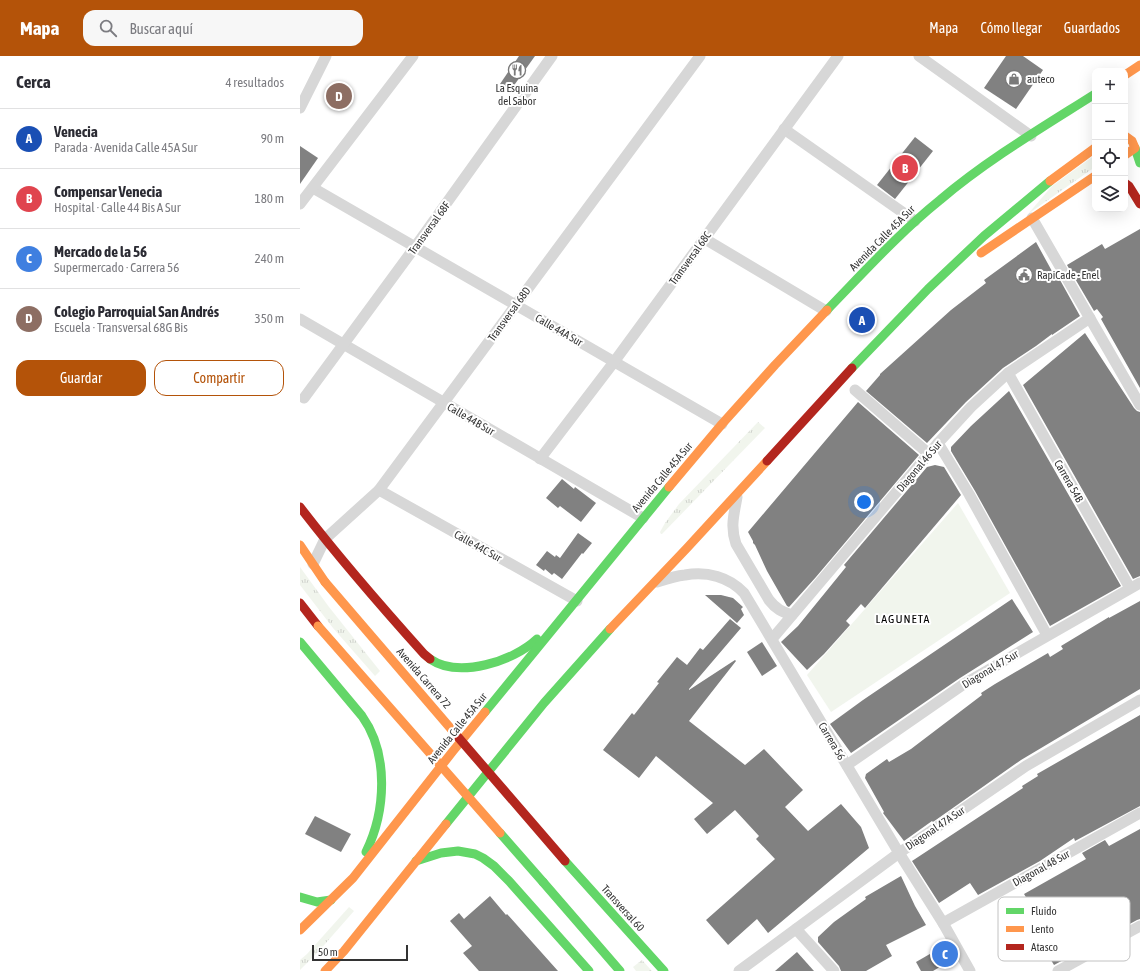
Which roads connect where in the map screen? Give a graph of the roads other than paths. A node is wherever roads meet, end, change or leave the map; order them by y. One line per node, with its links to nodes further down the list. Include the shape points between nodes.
1 (326, 56): 10 (street)
2 (413, 56): 18 (street)
3 (552, 56): 24 (street, Transversal 68F)
4 (700, 56): 26 (street, Transversal 68D)
5 (838, 56): 11 (street, Transversal 68C)
6 (919, 56): 12 (street)
7 (1140, 65): 8 (main road)
8 (1128, 73)
9 (1092, 96): 12 (main road, Avenida Calle 45A Sur)
10 (300, 108)
11 (784, 129): 22 (street); 23 (street, Transversal 68C)
12 (1031, 136): 22 (main road, Avenida Calle 45A Sur, via 967,178)
13 (1130, 142): 15 (main road)
14 (1092, 150): 25 (main road, via 1033,194)
15 (1140, 163)
16 (1092, 178): 21 (main road)
17 (1128, 185): 20 (main road)
18 (313, 188): 19 (street); 24 (street, Calle 44A Sur)
19 (300, 204)
20 (1140, 204)
21 (1032, 218): 25 (main road); 28 (street)
22 (915, 221): 27 (main road, Avenida Calle 45A Sur)
23 (705, 239): 27 (street); 31 (street, Transversal 68C)
24 (415, 248): 26 (street, Calle 44A Sur); 30 (street, Transversal 68F)
25 (928, 289): 42 (main road, via 872,346)
26 (516, 305): 31 (street, Calle 44A Sur); 35 (street, Transversal 68D)
27 (826, 312): 37 (main road, Avenida Calle 45A Sur)
28 (1090, 318): 32 (street, Diagonal 46 Sur); 36 (street)
29 (300, 319): 30 (street, Calle 44B Sur)
30 (343, 344): 34 (street, Transversal 68F); 35 (street, Calle 44B Sur)
31 (614, 362): 37 (street, Calle 44A Sur); 40 (street, Transversal 68C)
32 (1008, 373): 38 (street, Diagonal 46 Sur, via 971,407); 49 (street, Carrera 54B)
33 (855, 390): 39 (street)
34 (304, 398)
35 (444, 403): 40 (street, Calle 44B Sur); 41 (street, Transversal 68D)
36 (1140, 405)
37 (722, 424): 44 (main road, Avenida Calle 45A Sur)
38 (938, 443): 39 (street, Diagonal 46 Sur); 54 (street)
39 (929, 454): 52 (street, Diagonal 46 Sur)
40 (540, 459): 44 (street, Calle 44B Sur)
41 (379, 490): 45 (street, Transversal 68D); 50 (street, Calle 44C Sur)
42 (737, 494): 48 (main road); 52 (street, via 732,524 736,544 774,607)
43 (300, 507): 45 (main road)
44 (643, 518): 50 (main road, Avenida Calle 45A Sur)
45 (325, 539): 47 (street, Transversal 68D); 53 (main road, via 424,654 439,664 463,667 499,660 521,651)
46 (300, 545): 47 (main road, Avenida Carrera 72)
47 (313, 564): 62 (main road, Avenida Carrera 72, bridge)
48 (654, 582): 55 (street, Carrera 56, via 698,574 731,582 744,593); 61 (main road, via 544,704)
49 (1135, 585): 54 (street, Diagonal 47 Sur)
50 (577, 601): 53 (main road, Avenida Calle 45A Sur)
51 (300, 603): 74 (main road, bridge)
52 (792, 615): 55 (street, Diagonal 46 Sur)
53 (558, 624): 63 (main road, Avenida Calle 45A Sur)
54 (1047, 636): 58 (street, Diagonal 47 Sur, via 964,684)
55 (772, 639): 58 (street, Carrera 56)
56 (300, 642): 63 (main road, via 366,722 378,753 380,795 376,824 370,844)
57 (1140, 700): 60 (street, Diagonal 47A Sur, via 1026,766)
58 (847, 765): 60 (street, Carrera 56)
59 (1140, 813): 66 (street, Diagonal 48 Sur)
60 (899, 853): 66 (street, Carrera 56); 68 (street, Diagonal 47A Sur)
61 (416, 861): 72 (main road); 73 (main road, via 446,851 471,853 482,858 509,881)
62 (565, 861): 75 (main road, Transversal 60)
63 (353, 878): 65 (main road, Avenida Calle 45A Sur)
64 (300, 897): 65 (main road, via 317,902)
65 (331, 900): 69 (main road, Avenida Calle 45A Sur)
66 (943, 923): 78 (street, Carrera 56)
67 (1140, 926): 70 (street)
68 (796, 929): 76 (street, Diagonal 47A Sur); 77 (street)
69 (300, 930)
70 (1130, 931)
71 (1076, 961): 79 (street)
72 (325, 971)
73 (589, 971)
74 (620, 971)
75 (664, 971)
76 (739, 971)
77 (834, 971)
78 (970, 971)
79 (1058, 971)

